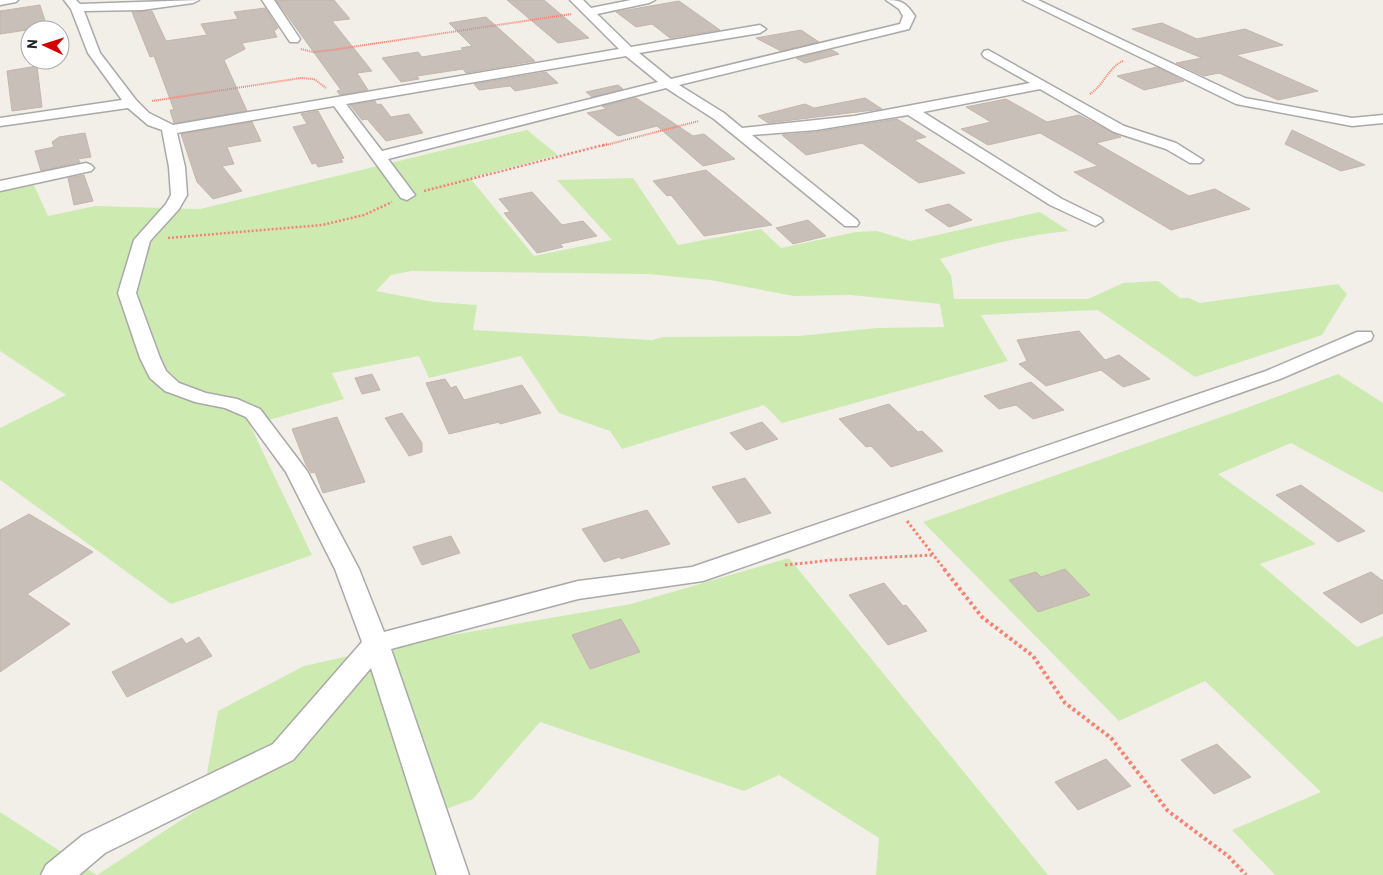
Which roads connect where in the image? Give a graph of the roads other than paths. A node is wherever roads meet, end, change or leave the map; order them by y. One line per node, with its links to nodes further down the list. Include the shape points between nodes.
1 (12, 0): 8 (street)
2 (193, 0): 9 (street, via 142,7)
3 (268, 0): 12 (street)
4 (576, 0): 10 (street)
5 (649, 0): 10 (street)
6 (892, 0): 15 (street, via 909,16 905,26)
7 (1029, 0): 22 (street, via 1241,101)
8 (0, 2)
9 (74, 4): 18 (street, via 94,53)
10 (587, 12): 13 (street)
11 (760, 29): 13 (street)
12 (294, 39)
13 (629, 52): 15 (street); 17 (street)
14 (988, 54): 16 (street)
15 (669, 84): 25 (street); 26 (street)
16 (1041, 85): 19 (street); 27 (street, via 1119,129 1171,146)
17 (338, 102): 23 (street); 26 (street)
18 (131, 103): 21 (street); 23 (street, via 144,116)
19 (911, 111): 25 (street, via 796,129); 31 (street, via 1056,202)
20 (1383, 119): 22 (street)
21 (0, 122)
22 (1352, 122): 24 (street)
23 (169, 130): 34 (street, via 179,195 142,240 127,293 157,374 172,387 202,398 230,403 252,413 296,471 347,569)
24 (1383, 131)
25 (740, 132): 32 (street)
26 (378, 157): 30 (street)
27 (1195, 160)
28 (86, 168): 29 (street)
29 (0, 186)
30 (406, 195)
31 (1095, 221)
32 (851, 223)
33 (1364, 336): 34 (street, via 1273,374 694,575 578,590)
34 (376, 644): 35 (street, via 283,752 94,844); 36 (street)
35 (57, 875)
36 (453, 875)

